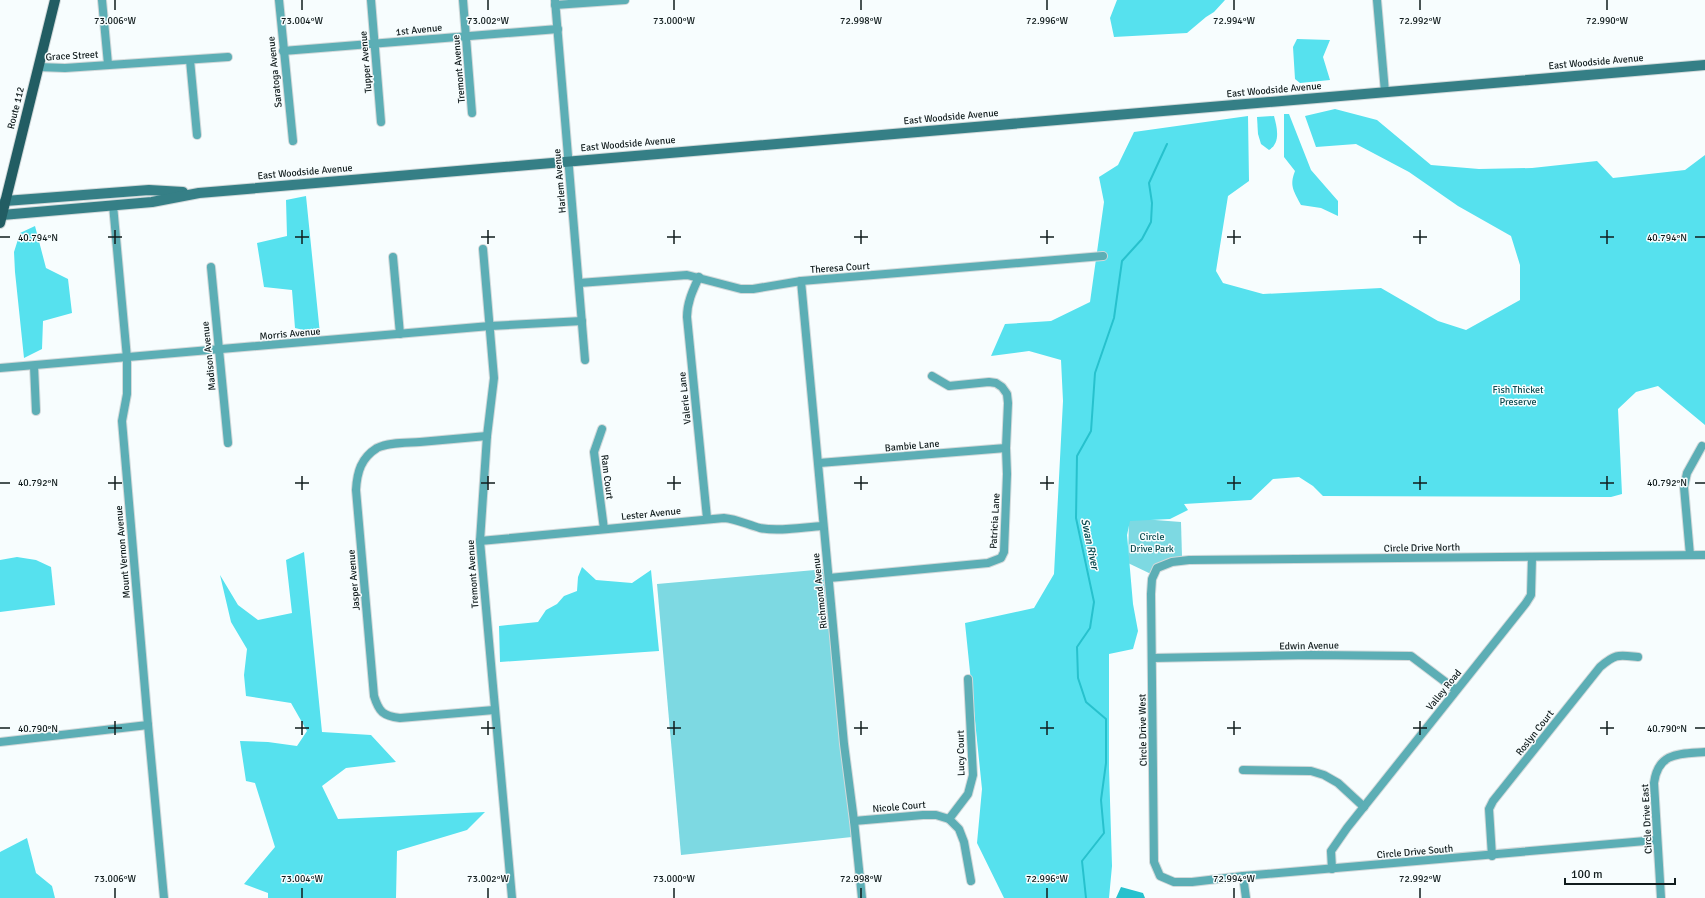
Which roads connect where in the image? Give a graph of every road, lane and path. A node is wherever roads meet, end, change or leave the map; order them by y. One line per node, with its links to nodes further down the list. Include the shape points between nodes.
1 (55, 0): 17 (main road, Route 112)
2 (102, 0): 15 (street)
3 (279, 0): 12 (street, Saratoga Avenue)
4 (370, 0): 11 (street, Tupper Avenue)
5 (463, 0): 10 (street, Tremont Avenue)
6 (625, 0): 8 (street)
7 (1377, 0): 18 (street)
8 (555, 3): 9 (street, Harlem Avenue)
9 (558, 29): 10 (street, 1st Avenue); 23 (street, Harlem Avenue)
10 (466, 36): 11 (street, 1st Avenue); 19 (street, Tremont Avenue)
11 (374, 45): 12 (street, 1st Avenue); 20 (street, Tupper Avenue)
12 (283, 52): 22 (street, Saratoga Avenue)
13 (228, 58): 14 (street)
14 (190, 60): 15 (street); 21 (street)
15 (108, 64): 17 (street, Grace Street)
16 (1705, 65): 18 (main road, East Woodside Avenue)
17 (38, 67): 25 (main road, Route 112)
18 (1385, 92): 23 (main road, East Woodside Avenue)
19 (472, 113)
20 (381, 122)
21 (197, 135)
22 (293, 141)
23 (568, 161): 24 (main road, East Woodside Avenue); 34 (street, Harlem Avenue)
24 (198, 193): 25 (main road, East Woodside Avenue, via 150,190); 26 (main road, East Woodside Avenue, via 152,202)
25 (3, 202): 27 (main road, Route 112)
26 (113, 205): 27 (main road, East Woodside Avenue); 39 (street, Mount Vernon Avenue)
27 (1, 217)
28 (483, 249): 36 (street, Tremont Avenue)
29 (1103, 256): 33 (street, Theresa Court)
30 (393, 257): 37 (street)
31 (211, 267): 38 (street, Madison Avenue)
32 (699, 277): 33 (street, Theresa Court, via 741,289); 34 (street, Theresa Court, via 687,275); 51 (street, Valerie Lane, via 687,308 687,317)
33 (801, 281): 50 (street, Richmond Avenue)
34 (579, 283): 35 (street, Harlem Avenue)
35 (582, 321): 36 (street, Morris Avenue); 40 (street, Harlem Avenue)
36 (490, 326): 37 (street, Morris Avenue); 46 (street, Tremont Avenue, via 494,378)
37 (400, 334): 38 (street, Morris Avenue)
38 (218, 350): 39 (street, Morris Avenue); 47 (street, Madison Avenue)
39 (126, 358): 41 (street, Morris Avenue); 65 (street, Mount Vernon Avenue, via 127,394 122,421)
40 (585, 360)
41 (34, 366): 42 (street, Morris Avenue); 44 (street)
42 (0, 368)
43 (932, 376): 49 (street, Patricia Lane, via 949,386 989,382 1002,387 1007,394 1008,403)
44 (36, 411)
45 (602, 429): 53 (street, Ram Court, via 594,452)
46 (487, 436): 54 (street, Tremont Avenue); 64 (street, Jasper Avenue, via 393,444 378,448 360,465 356,477 356,490 374,696 381,712 400,718)
47 (228, 443)
48 (1702, 446): 55 (street, via 1687,473 1684,487)
49 (1006, 448): 50 (street, Bambie Lane); 59 (street, Patricia Lane, via 1005,542 1001,558 988,563)
50 (819, 463): 52 (street, Richmond Avenue)
51 (707, 518): 52 (street, Lester Avenue, via 733,518 770,529); 53 (street, Lester Avenue)
52 (823, 526): 59 (street, Richmond Avenue)
53 (604, 529): 54 (street, Lester Avenue)
54 (480, 541): 64 (street, Tremont Avenue)
55 (1690, 555): 56 (street); 57 (street, Circle Drive North)
56 (1705, 555)
57 (1532, 557): 58 (street, Circle Drive North, via 1188,560); 63 (street, Valley Road, via 1531,595)
58 (1156, 568): 61 (street, Circle Drive West, via 1151,594)
59 (829, 578): 71 (street, Richmond Avenue, via 844,744)
60 (1638, 657): 73 (street, Roslyn Court, via 1618,655 1600,667 1493,801 1489,809)
61 (1152, 658): 63 (street, Edwin Avenue, via 1411,656); 77 (street, Circle Drive West, via 1154,862 1160,876)
62 (968, 679): 70 (street, Lucy Court, via 973,775 968,794)
63 (1456, 690): 69 (street, Valley Road)
64 (494, 710): 79 (street, Tremont Avenue)
65 (148, 725): 66 (street); 78 (street, Mount Vernon Avenue)
66 (0, 742)
67 (1705, 752): 72 (street, Circle Drive East, via 1671,755 1660,763 1655,772)
68 (1243, 770): 69 (street, via 1311,771 1338,783)
69 (1364, 807): 74 (street, Valley Road, via 1331,851)
70 (950, 819): 71 (street, Nicole Court, via 922,815); 76 (street, via 959,829 964,842)
71 (854, 821): 80 (street, Richmond Avenue)
72 (1657, 840): 73 (street, Circle Drive South); 82 (street, Circle Drive East)
73 (1492, 856): 74 (street, Circle Drive South)
74 (1332, 869): 75 (street, Circle Drive South)
75 (1243, 876): 77 (street, Circle Drive South); 81 (street)
76 (971, 881)
77 (1174, 882)
78 (164, 898)
79 (512, 898)
80 (862, 898)
81 (1246, 898)
82 (1661, 898)

